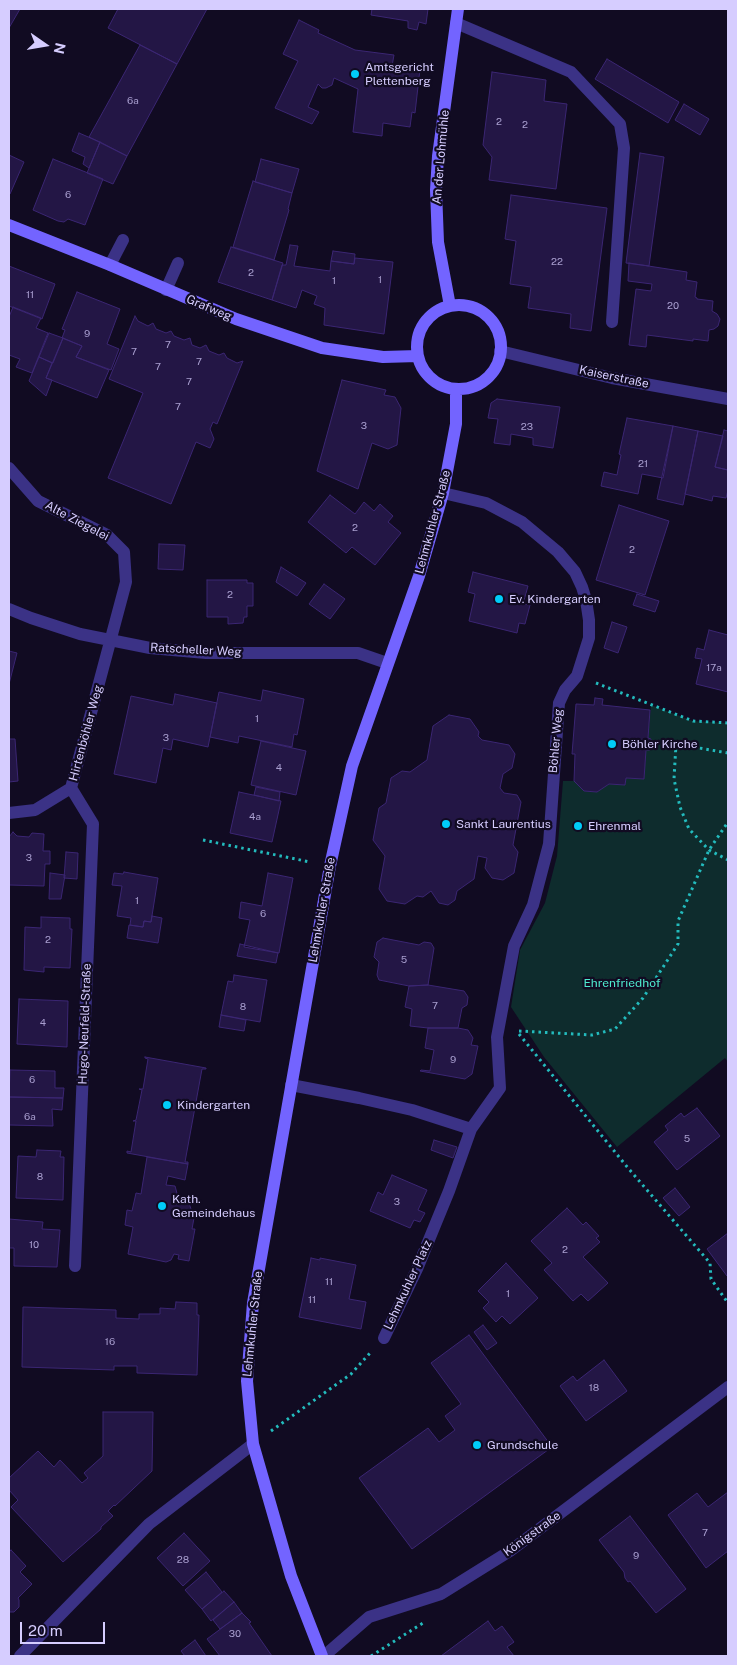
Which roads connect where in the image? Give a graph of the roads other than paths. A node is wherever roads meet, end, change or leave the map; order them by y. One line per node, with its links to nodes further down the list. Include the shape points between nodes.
1 (458, 9): 2 (street, An der Lohmühle)
2 (456, 23): 8 (street, An der Lohmühle, via 436,190 438,242); 9 (street, via 571,72 620,124 624,148)
3 (9, 224): 6 (street, Grafweg)
4 (123, 240): 6 (street)
5 (178, 263): 7 (street)
6 (110, 265): 7 (street, Grafweg)
7 (166, 290): 11 (street, Grafweg, via 236,320 322,348 383,357)
8 (450, 306): 10 (street, via 469,306 486,315 498,331); 11 (street, via 434,312 421,328)
9 (612, 322)
10 (500, 351): 12 (street, via 494,369 486,379 472,387); 13 (street, Kaiserstraße, via 612,378)
11 (418, 356): 12 (street, via 431,378)
12 (456, 389): 15 (street, Lehmkuhler Straße, via 456,424)
13 (728, 399)
14 (9, 468): 17 (street, Alte Ziegelei, via 38,500 107,535 124,552 126,582)
15 (443, 493): 18 (street, Lehmkuhler Straße, via 419,576); 21 (street, Böhler Weg, via 486,503 522,522 558,552 575,572 586,600 589,638 577,676 559,703 549,844 534,905 514,946)
16 (9, 608): 17 (street, Ratscheller Weg, via 64,629)
17 (111, 642): 18 (street, Ratscheller Weg, via 206,653 358,653); 19 (street, Hirtenböhler Weg)
18 (387, 663): 22 (street, Lehmkuhler Straße, via 352,766 330,866)
19 (71, 788): 20 (street, Hirtenböhler Weg, via 35,810); 24 (street, Hugo-Neufeld-Straße, via 93,824)
20 (9, 813)
21 (502, 1011): 23 (street, Lehmkuhler Platz, via 497,1037 500,1088)
22 (291, 1085): 23 (street, via 412,1110); 27 (street, Lehmkuhler Straße, via 253,1303 247,1381)
23 (470, 1129): 25 (street, Lehmkuhler Platz, via 417,1269)
24 (75, 1266)
25 (384, 1338)
26 (728, 1387): 29 (street, Königstraße, via 510,1551 441,1594 369,1617)
27 (253, 1444): 28 (street, via 150,1524); 29 (street, Lehmkuhler Straße, via 291,1576)
28 (20, 1656)
29 (323, 1656)

